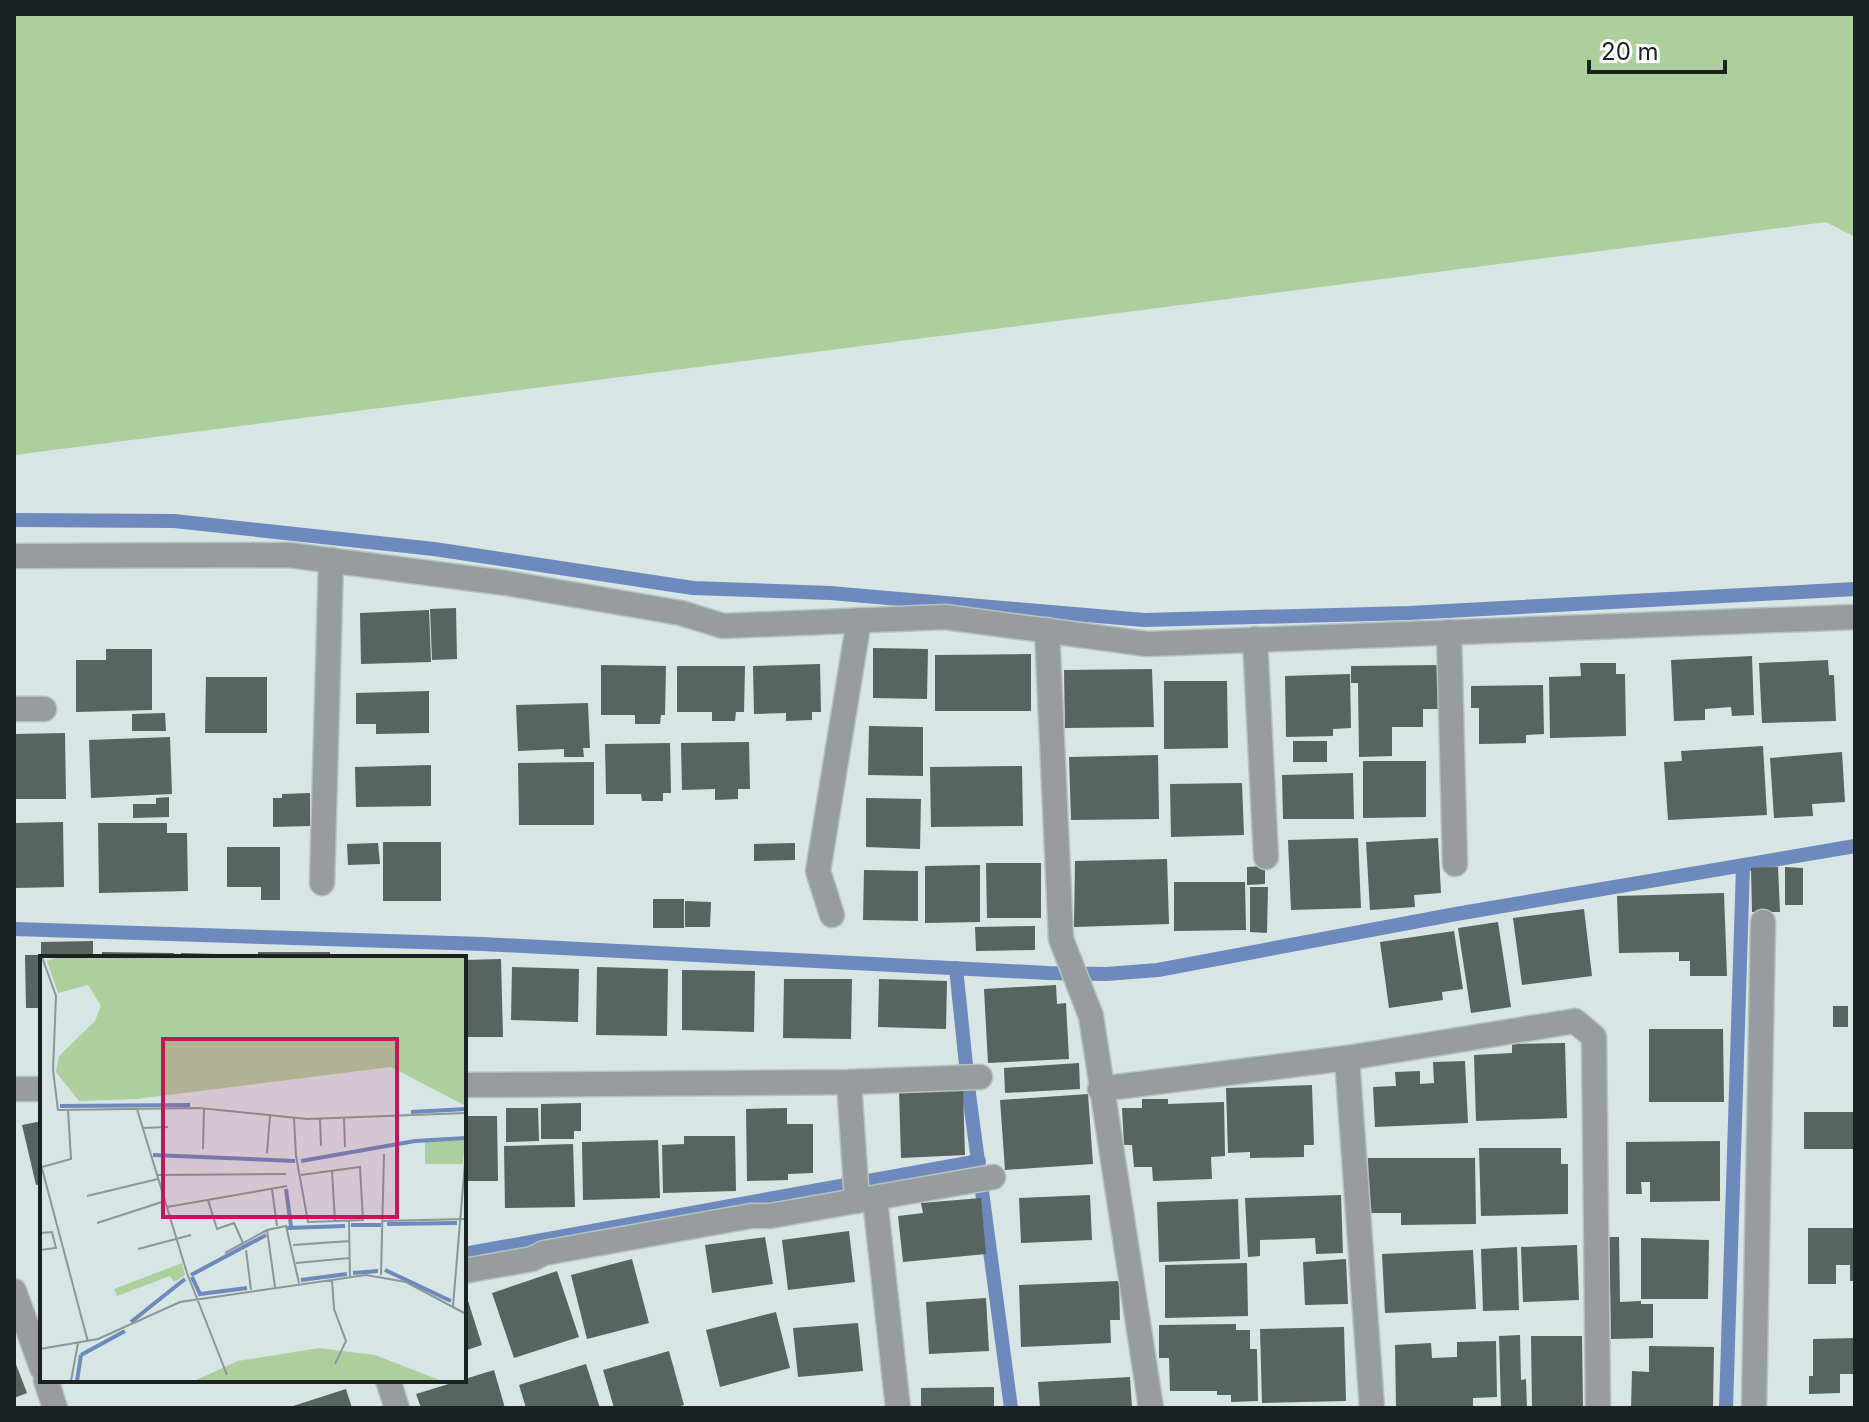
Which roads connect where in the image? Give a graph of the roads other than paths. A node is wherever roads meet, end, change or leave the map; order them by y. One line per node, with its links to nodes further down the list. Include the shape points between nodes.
1 (14, 556): 2 (street, via 289,555)
2 (331, 560): 4 (street, via 506,583 666,610 723,626); 12 (street)
3 (1855, 617): 6 (street)
4 (859, 620): 5 (street, via 945,617); 13 (street, via 818,871)
5 (1047, 630): 7 (street, via 1147,644); 21 (street, via 1061,939 1091,1016)
6 (1449, 632): 7 (street); 11 (street)
7 (1255, 639): 10 (street)
8 (14, 709): 9 (street)
9 (44, 709)
10 (1266, 857)
11 (1455, 864)
12 (322, 883)
13 (832, 915)
14 (1763, 922): 35 (street)
15 (1347, 1058): 21 (street); 33 (street); 34 (street, via 1575,1021 1594,1037)
16 (972, 1077): 17 (street)
17 (849, 1082): 18 (street); 23 (street)
18 (466, 1085)
19 (14, 1089): 20 (street)
20 (40, 1089)
21 (1100, 1089): 32 (street)
22 (984, 1179): 23 (street)
23 (861, 1192): 24 (street, via 770,1216); 31 (street)
24 (466, 1271)
25 (14, 1293): 26 (street)
26 (38, 1343)
27 (47, 1382): 29 (street)
28 (389, 1382): 30 (street)
29 (55, 1408)
30 (397, 1408)
31 (898, 1408)
32 (1151, 1408)
33 (1372, 1408)
34 (1598, 1408)
35 (1754, 1408)

